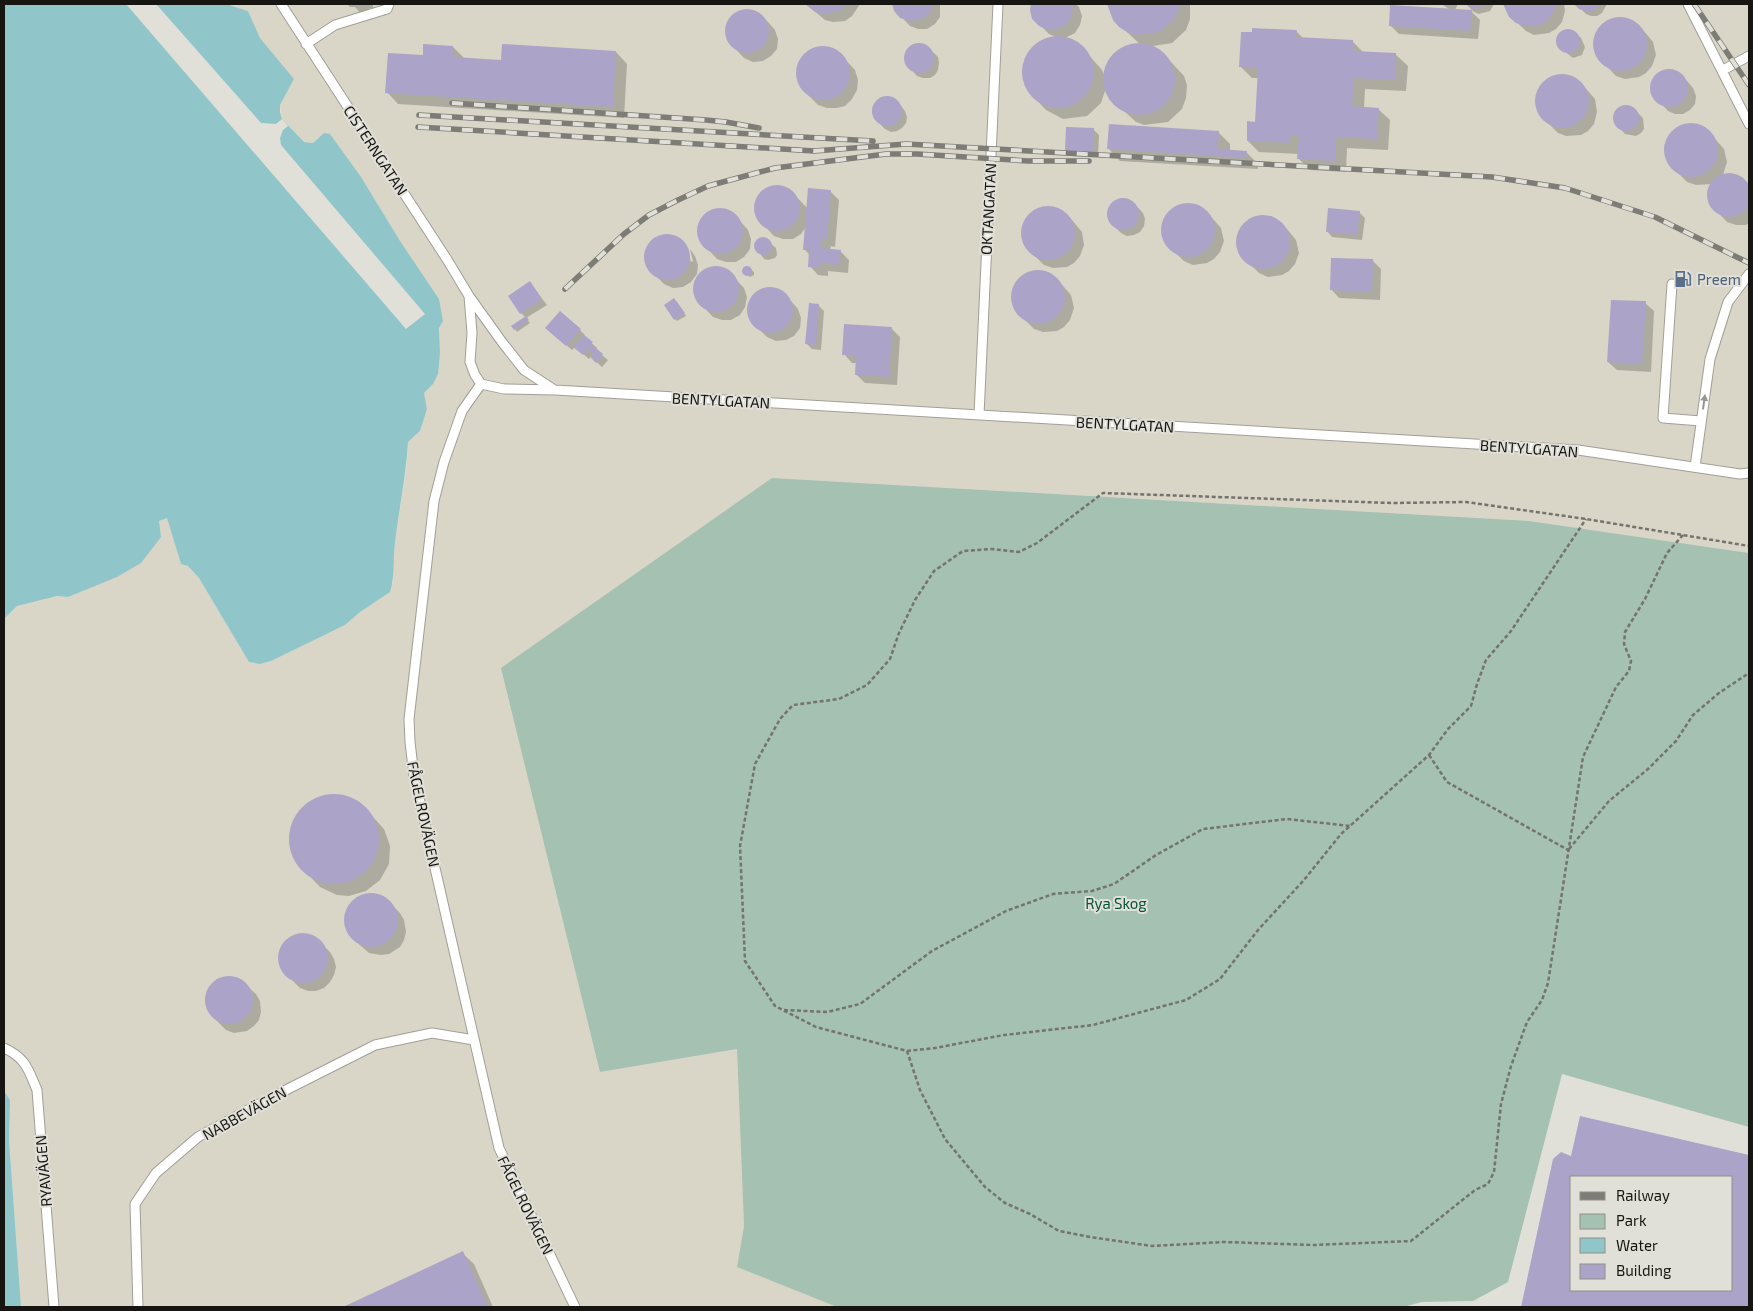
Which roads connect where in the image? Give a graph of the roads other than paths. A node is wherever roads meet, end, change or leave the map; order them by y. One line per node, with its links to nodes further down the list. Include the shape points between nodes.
1 (281, 4): 5 (lane, CISTERNGATAN)
2 (389, 4): 5 (lane, via 387,9 335,25)
3 (998, 4): 14 (lane, OKTANGATAN)
4 (1688, 4): 7 (lane)
5 (306, 44): 11 (lane, CISTERNGATAN)
6 (1749, 56): 7 (lane)
7 (1722, 70): 8 (lane)
8 (1749, 124)
9 (1749, 274): 15 (lane, one-way to 9, via 1710,359 1728,302)
10 (1672, 284): 15 (lane, via 1663,418)
11 (469, 296): 12 (lane, CISTERNGATAN, via 470,362); 13 (lane, CISTERNGATAN, via 524,370)
12 (481, 384): 13 (lane, via 504,389); 18 (lane, FÅGELROVÄGEN, via 462,411 434,501 409,719 414,776)
13 (554, 390): 14 (lane, BENTYLGATAN)
14 (979, 415): 16 (lane, BENTYLGATAN, via 1578,450)
15 (1701, 421): 16 (lane)
16 (1695, 467): 17 (lane, BENTYLGATAN, via 1740,474)
17 (1749, 472)
18 (474, 1040): 21 (lane, NABBEVÄGEN, via 432,1033 375,1045 198,1138 156,1173 135,1204); 22 (lane, FÅGELROVÄGEN, via 498,1148)
19 (4, 1048): 20 (lane, RYAVÄGEN, via 16,1054 26,1065 37,1090)
20 (54, 1307)
21 (138, 1307)
22 (575, 1307)

